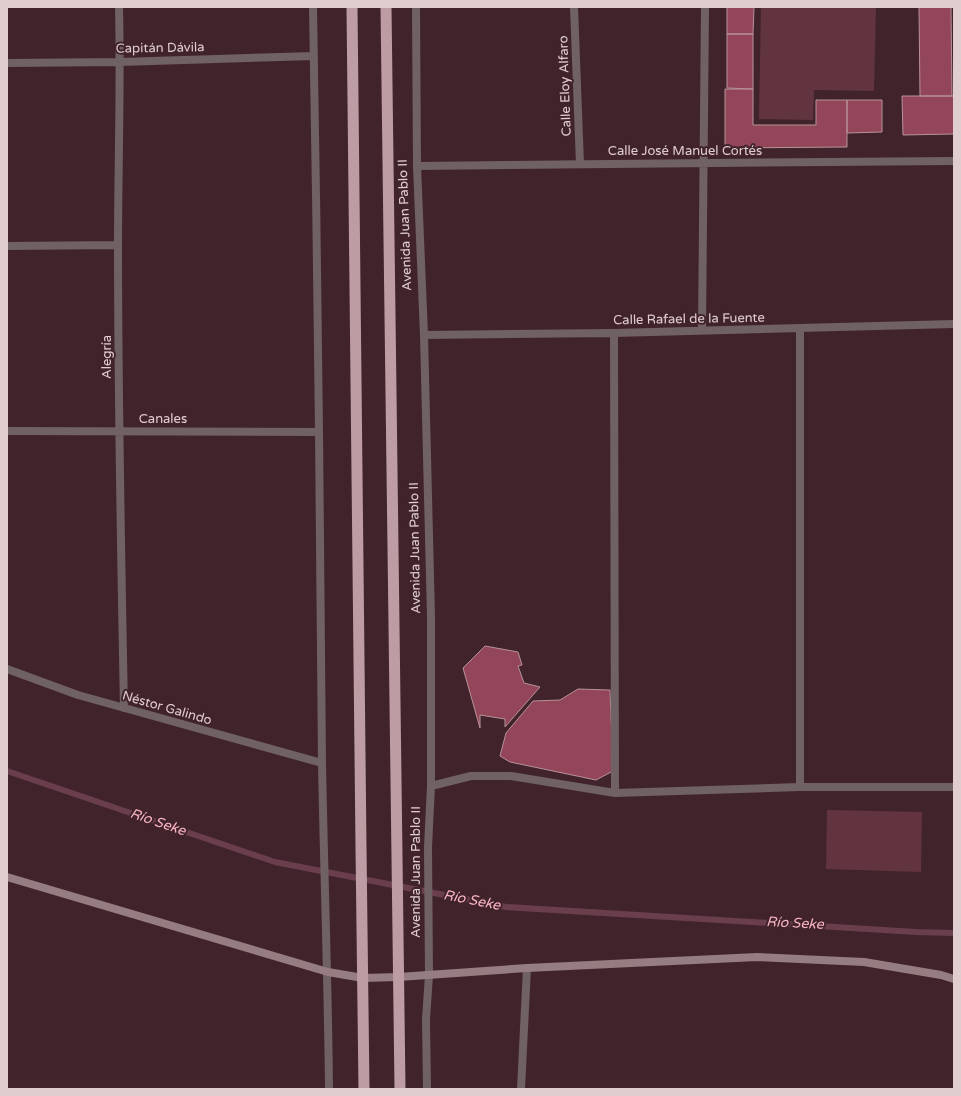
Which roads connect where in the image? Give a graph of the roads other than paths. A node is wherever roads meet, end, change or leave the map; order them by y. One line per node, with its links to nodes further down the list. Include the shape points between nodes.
1 (118, 7): 9 (street, Alegría)
2 (313, 7): 8 (street)
3 (352, 7): 37 (highway)
4 (386, 7): 36 (highway, Avenida Juan Pablo II)
5 (416, 7): 14 (street, Avenida Juan Pablo II)
6 (574, 7): 12 (street, Calle Eloy Alfaro)
7 (705, 7): 13 (street)
8 (314, 56): 9 (street, Capitán Dávila); 24 (street)
9 (120, 62): 10 (street, Capitán Dávila); 15 (street, Alegría)
10 (7, 63)
11 (954, 161): 13 (street, Calle José Manuel Cortés)
12 (580, 164): 13 (street, Calle José Manuel Cortés); 14 (street, Calle José Manuel Cortés)
13 (704, 164): 19 (street)
14 (417, 166): 21 (street, Avenida Juan Pablo II)
15 (118, 245): 16 (street); 23 (street, Alegría)
16 (7, 246)
17 (954, 324): 18 (street, Calle Rafael de la Fuente)
18 (800, 329): 19 (street, Calle Rafael de la Fuente); 29 (street)
19 (702, 330): 20 (street, Calle Rafael de la Fuente)
20 (614, 333): 21 (street, Calle Rafael de la Fuente); 31 (street)
21 (424, 335): 28 (street, Avenida Juan Pablo II, via 431,617)
22 (7, 431): 23 (street, Canales)
23 (119, 431): 24 (street, Canales); 26 (street, Alegría)
24 (320, 432): 27 (street)
25 (7, 669): 26 (street, Néstor Galindo, via 78,695)
26 (124, 708): 27 (street, Néstor Galindo)
27 (322, 764): 34 (street)
28 (431, 786): 31 (street, via 471,776 511,776); 35 (street, Avenida Juan Pablo II, via 428,846)
29 (800, 787): 30 (street); 31 (street)
30 (954, 787)
31 (615, 793)
32 (7, 877): 34 (main road)
33 (528, 968): 35 (main road); 38 (main road, via 757,957 864,962); 43 (street)
34 (328, 972): 37 (main road); 39 (street)
35 (429, 975): 36 (main road); 42 (street, Avenida Juan Pablo II, via 426,1019)
36 (399, 977): 37 (main road); 41 (highway, Avenida Juan Pablo II)
37 (363, 978): 40 (highway)
38 (954, 979)
39 (329, 1089)
40 (364, 1089)
41 (400, 1089)
42 (427, 1089)
43 (521, 1089)

